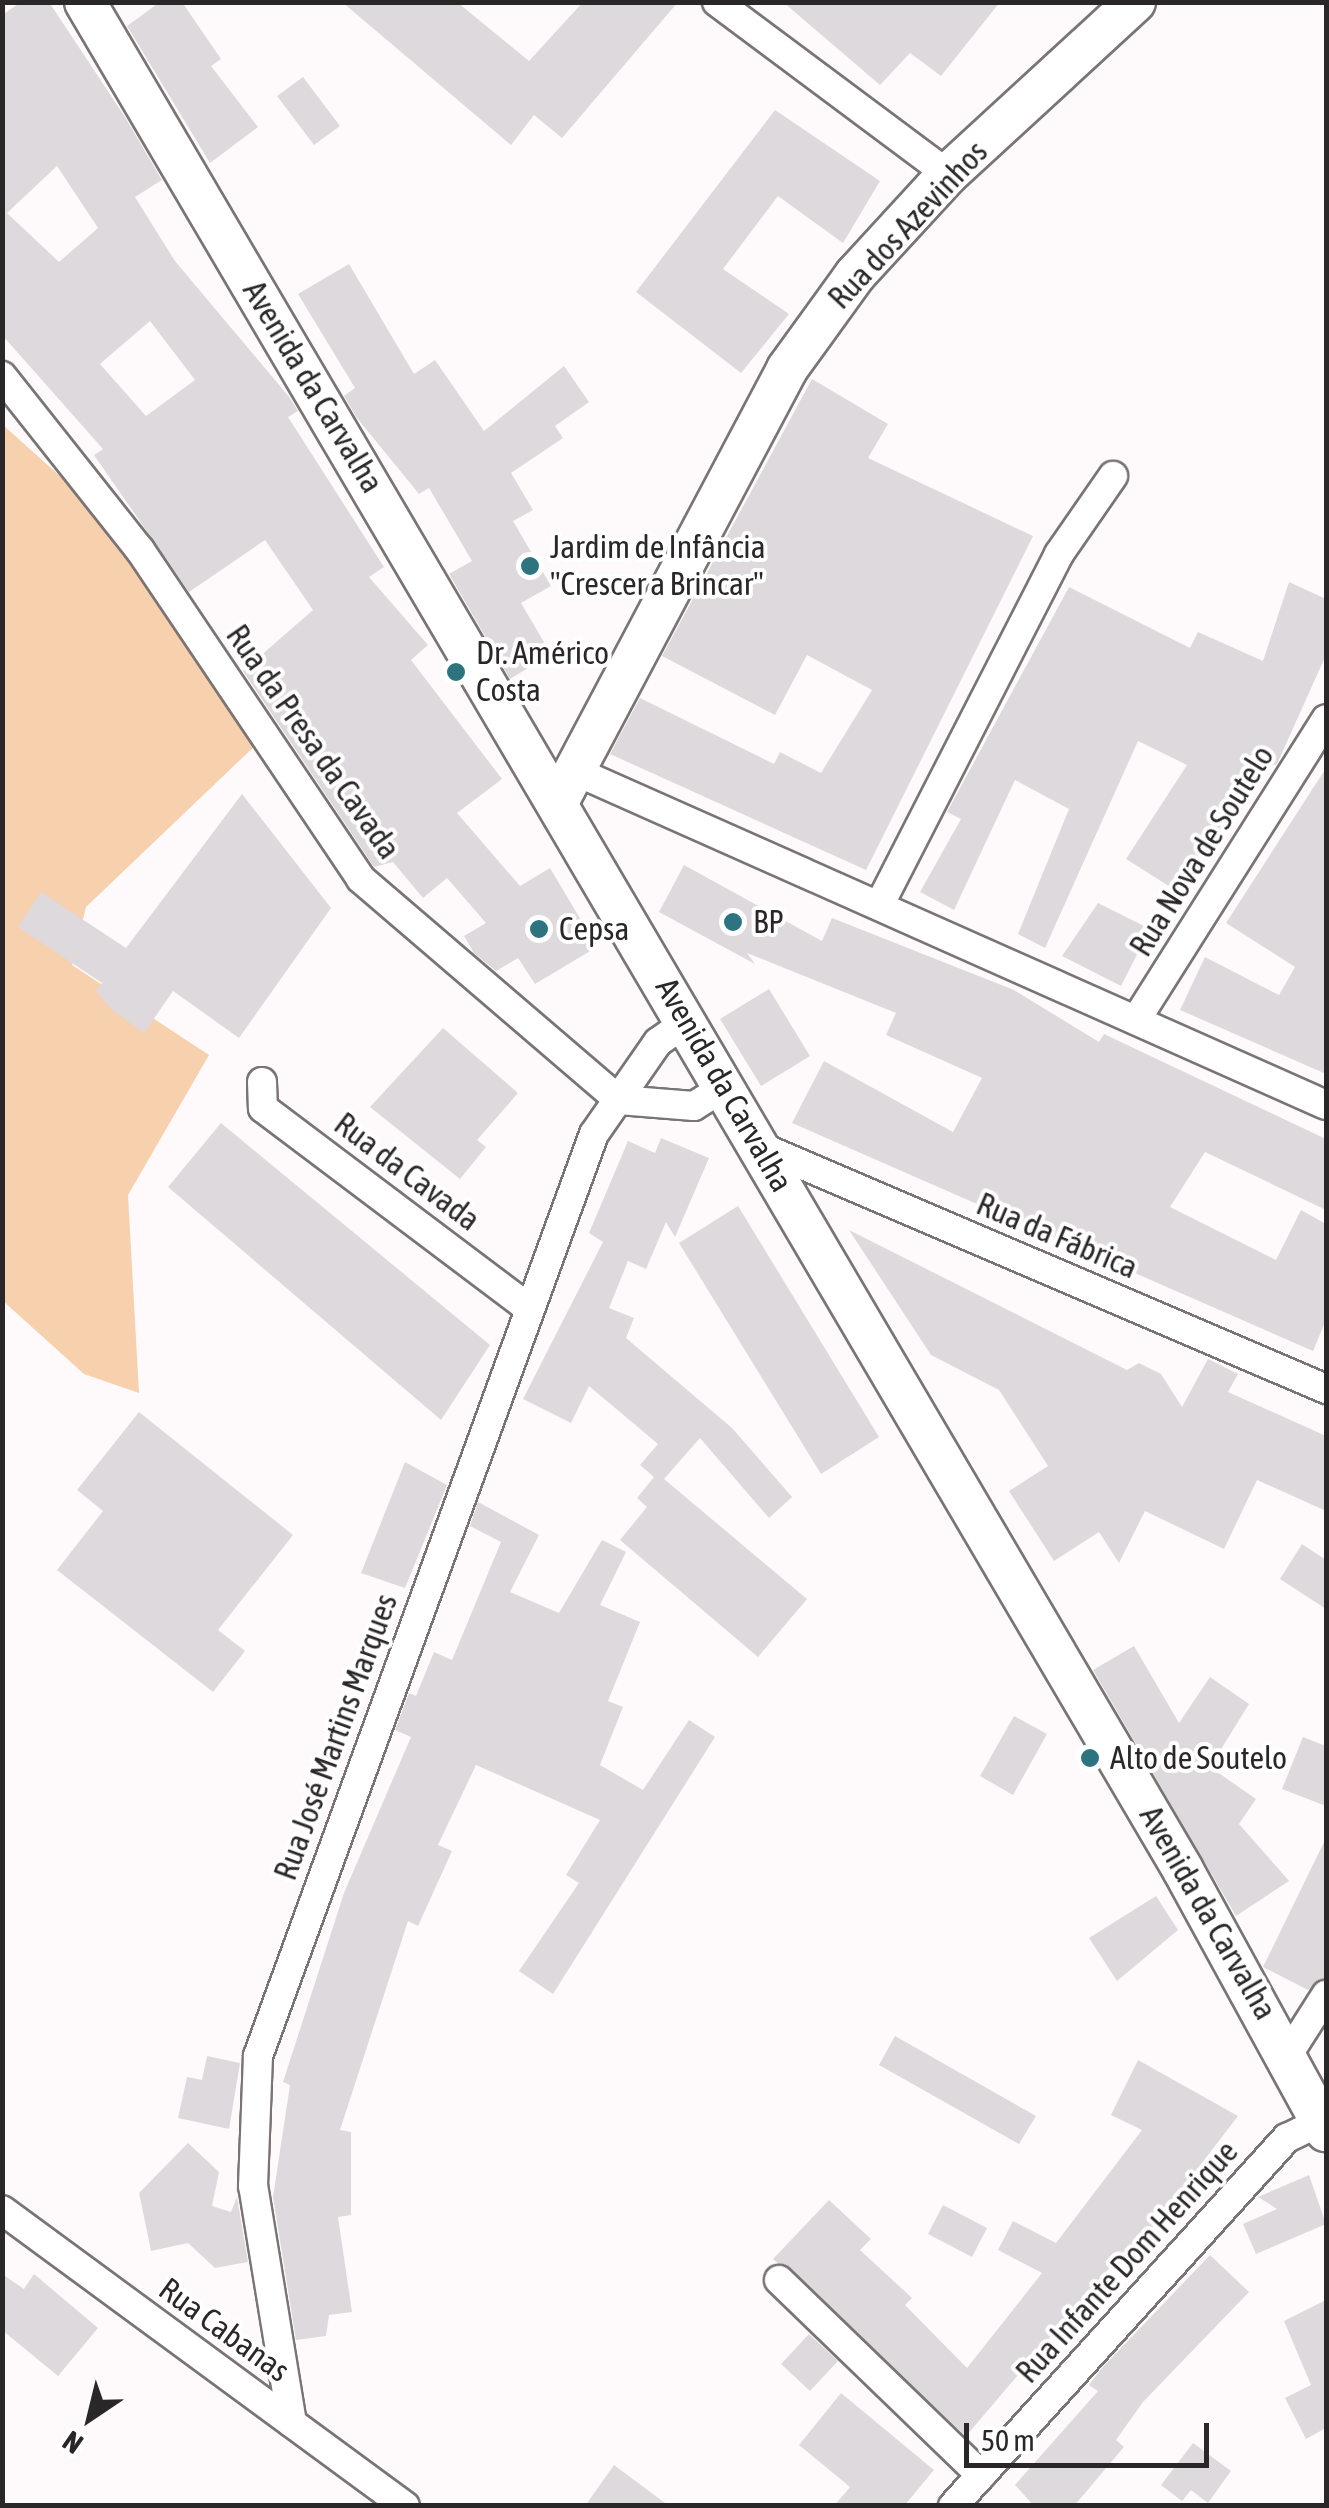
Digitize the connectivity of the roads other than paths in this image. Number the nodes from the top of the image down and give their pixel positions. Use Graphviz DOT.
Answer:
graph roads {
  1 [pos="85,2"];
  2 [pos="717,2"];
  3 [pos="1135,2"];
  4 [pos="948,174"];
  5 [pos="2,376"];
  6 [pos="1113,476"];
  7 [pos="1326,718"];
  8 [pos="567,787"];
  9 [pos="880,904"];
  10 [pos="1136,1020"];
  11 [pos="687,1022"];
  12 [pos="262,1082"];
  13 [pos="725,1087"];
  14 [pos="618,1100"];
  15 [pos="1326,1105"];
  16 [pos="761,1147"];
  17 [pos="528,1308"];
  18 [pos="1326,1389"];
  19 [pos="1326,1995"];
  20 [pos="1289,2053"];
  21 [pos="1324,2126"];
  22 [pos="2,2210"];
  23 [pos="779,2280"];
  24 [pos="292,2423"];
  25 [pos="981,2475"];
  26 [pos="405,2506"];
  27 [pos="953,2506"];
  1 -- 8 [label="street, Avenida da Carvalha"];
  2 -- 4 [label="street"];
  3 -- 4 [label="street, Rua dos Azevinhos"];
  4 -- 8 [label="street, Rua dos Azevinhos"];
  5 -- 14 [label="street, Rua da Presa da Cavada"];
  6 -- 9 [label="street"];
  7 -- 10 [label="street, Rua Nova de Soutelo"];
  8 -- 9 [label="street"];
  8 -- 11 [label="street, Avenida da Carvalha"];
  9 -- 10 [label="street"];
  10 -- 15 [label="street"];
  11 -- 13 [label="street, Avenida da Carvalha"];
  11 -- 14 [label="street"];
  12 -- 17 [label="street, Rua da Cavada"];
  13 -- 14 [label="street"];
  13 -- 16 [label="street, Avenida da Carvalha"];
  14 -- 17 [label="street, Rua José Martins Marques"];
  16 -- 18 [label="street, Rua da Fábrica"];
  16 -- 20 [label="street, Avenida da Carvalha"];
  17 -- 24 [label="street, Rua José Martins Marques"];
  19 -- 20 [label="street"];
  20 -- 21 [label="street, Avenida da Carvalha"];
  21 -- 25 [label="street, Rua Infante Dom Henrique"];
  22 -- 24 [label="street, Rua Cabanas"];
  23 -- 25 [label="street"];
  24 -- 26 [label="street, Rua Cabanas"];
  25 -- 27 [label="street, Rua Infante Dom Henrique"];
}
